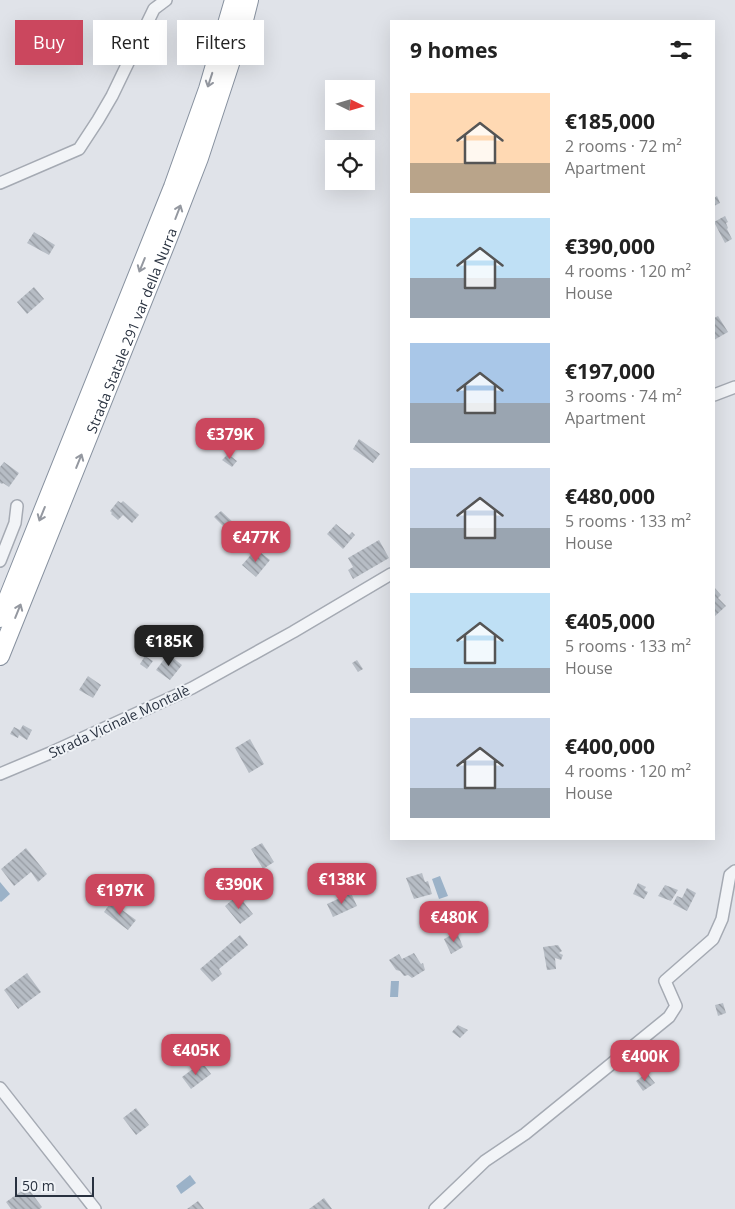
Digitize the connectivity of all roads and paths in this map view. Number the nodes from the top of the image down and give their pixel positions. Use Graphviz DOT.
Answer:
graph roads {
  1 [pos="166,0"];
  2 [pos="234,0"];
  3 [pos="249,0"];
  4 [pos="0,183"];
  5 [pos="733,390"];
  6 [pos="715,395"];
  7 [pos="17,506"];
  8 [pos="0,561"];
  9 [pos="390,575"];
  10 [pos="0,618"];
  11 [pos="0,656"];
  12 [pos="0,774"];
  13 [pos="735,871"];
  14 [pos="0,1088"];
  15 [pos="95,1209"];
  16 [pos="434,1209"];
  1 -- 4 [label="street"];
  2 -- 10 [label="highway, Strada Statale 291 var della Nurra, one-way"];
  11 -- 3 [label="highway, Strada Statale 291 var della Nurra, one-way"];
  5 -- 6 [label="street"];
  7 -- 8 [label="street"];
  9 -- 12 [label="street, Strada Vicinale Montalè"];
  13 -- 16 [label="street"];
  14 -- 15 [label="street"];
}
